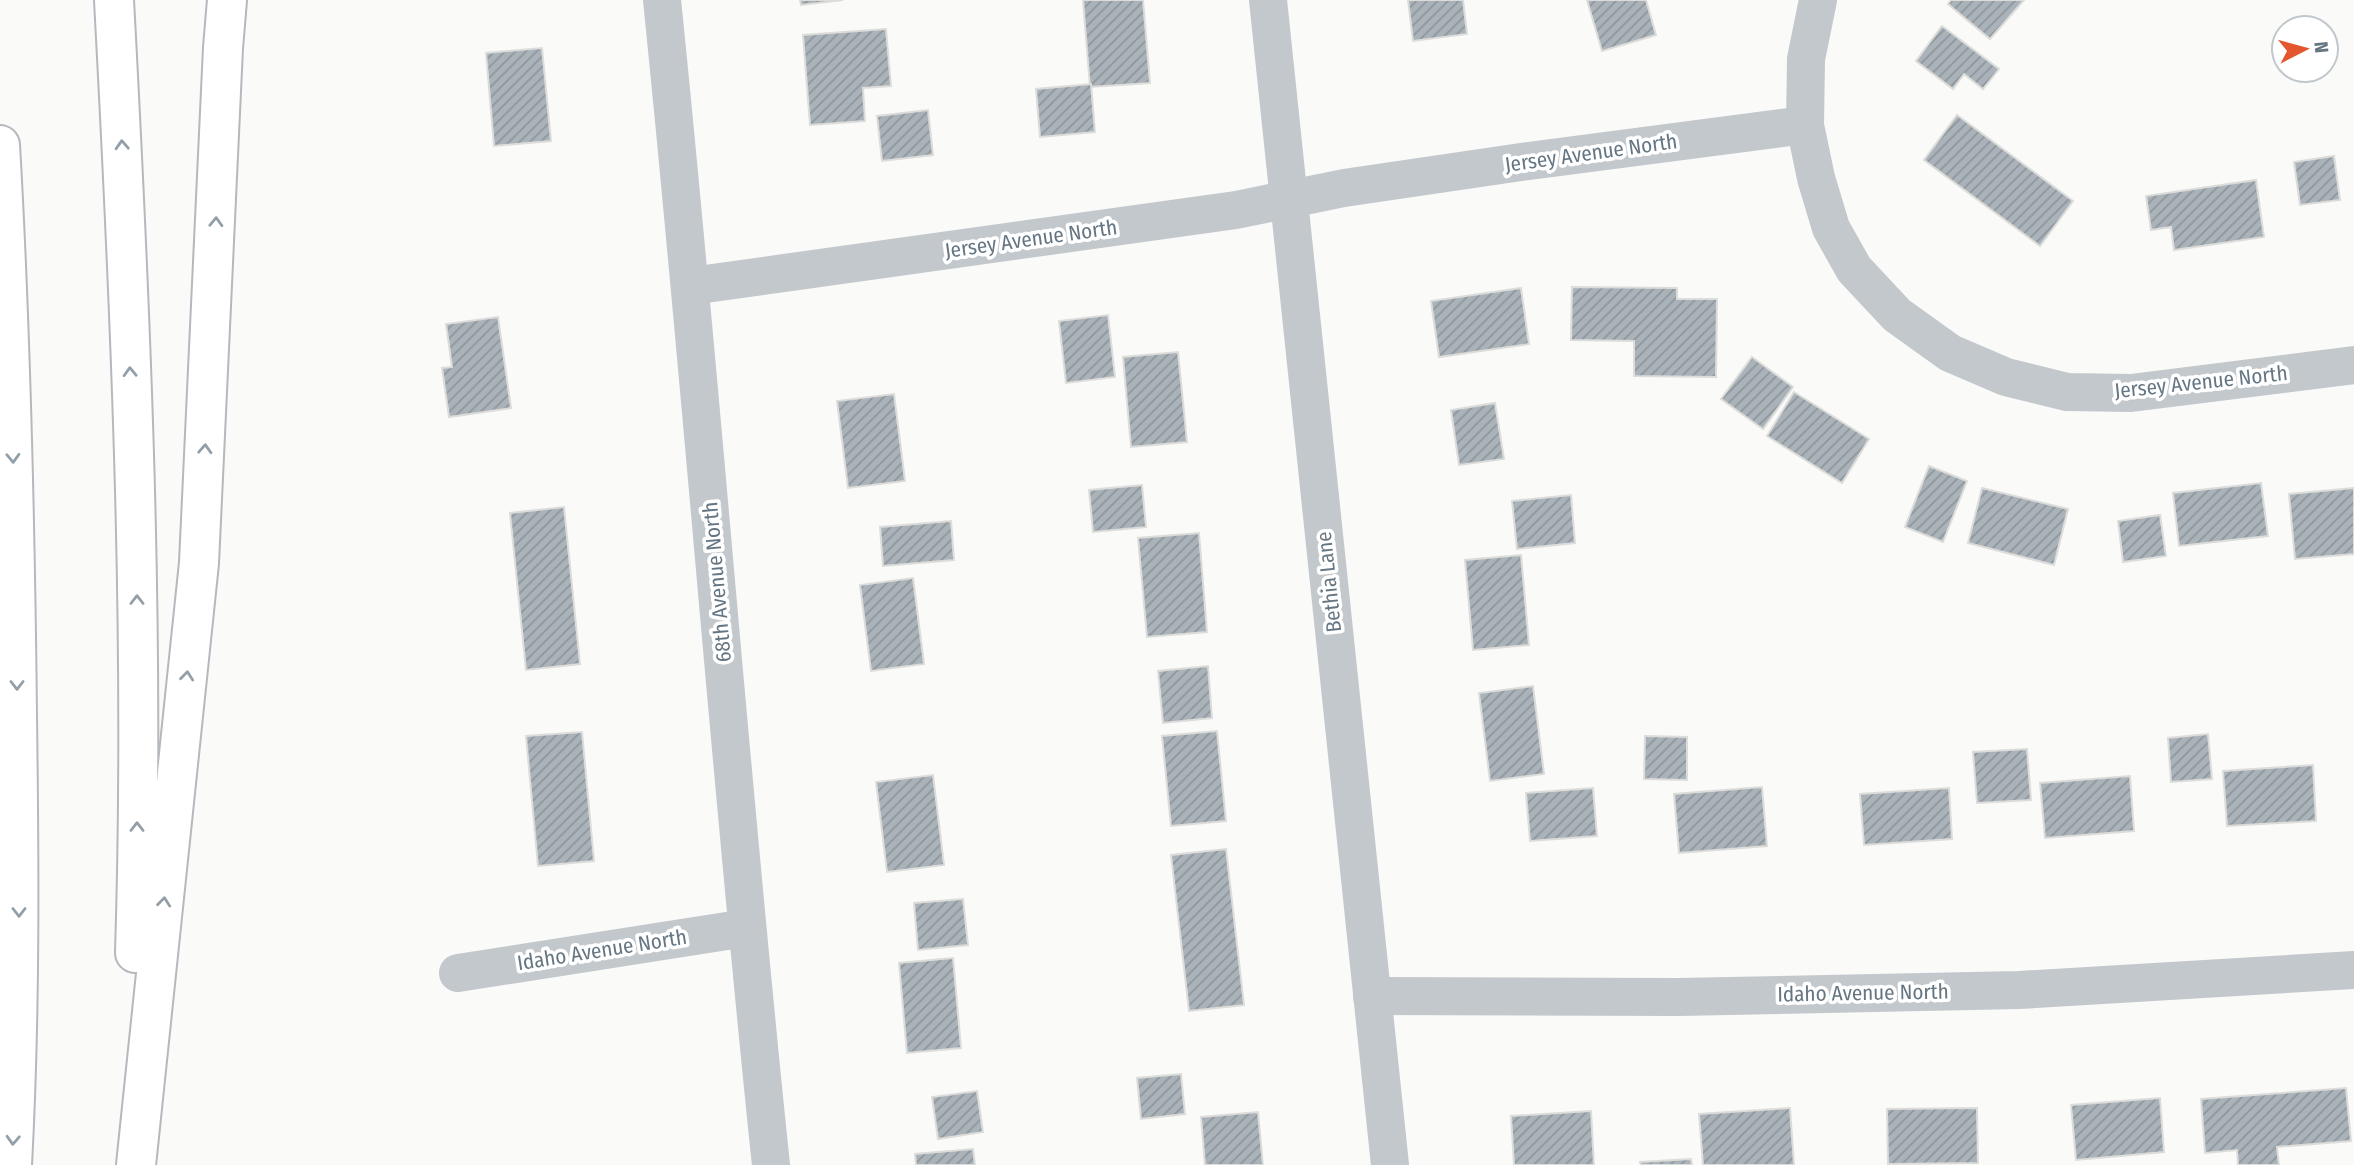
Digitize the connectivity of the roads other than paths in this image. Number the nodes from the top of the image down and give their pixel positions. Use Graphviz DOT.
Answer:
graph roads {
  1 [pos="114,0"];
  2 [pos="227,0"];
  3 [pos="662,0"];
  4 [pos="1268,0"];
  5 [pos="1818,0"];
  6 [pos="1805,125"];
  7 [pos="0,145"];
  8 [pos="1289,199"];
  9 [pos="691,286"];
  10 [pos="2354,365"];
  11 [pos="746,928"];
  12 [pos="2354,970"];
  13 [pos="458,973"];
  14 [pos="1372,996"];
  15 [pos="12,1165"];
  16 [pos="129,1165"];
  17 [pos="136,1165"];
  18 [pos="771,1165"];
  19 [pos="1390,1165"];
  16 -- 1 [label="highway, one-way"];
  17 -- 2 [label="highway, one-way"];
  3 -- 9 [label="street, 68th Avenue North"];
  4 -- 8 [label="street, Bethia Lane"];
  5 -- 6 [label="street"];
  6 -- 8 [label="street, Jersey Avenue North"];
  6 -- 10 [label="street, Jersey Avenue North"];
  7 -- 15 [label="highway, one-way"];
  8 -- 9 [label="street, Jersey Avenue North"];
  8 -- 14 [label="street, Bethia Lane"];
  9 -- 11 [label="street, 68th Avenue North"];
  11 -- 13 [label="street, Idaho Avenue North"];
  11 -- 18 [label="street, 68th Avenue North"];
  12 -- 14 [label="street, Idaho Avenue North"];
  14 -- 19 [label="street, Bethia Lane"];
}
